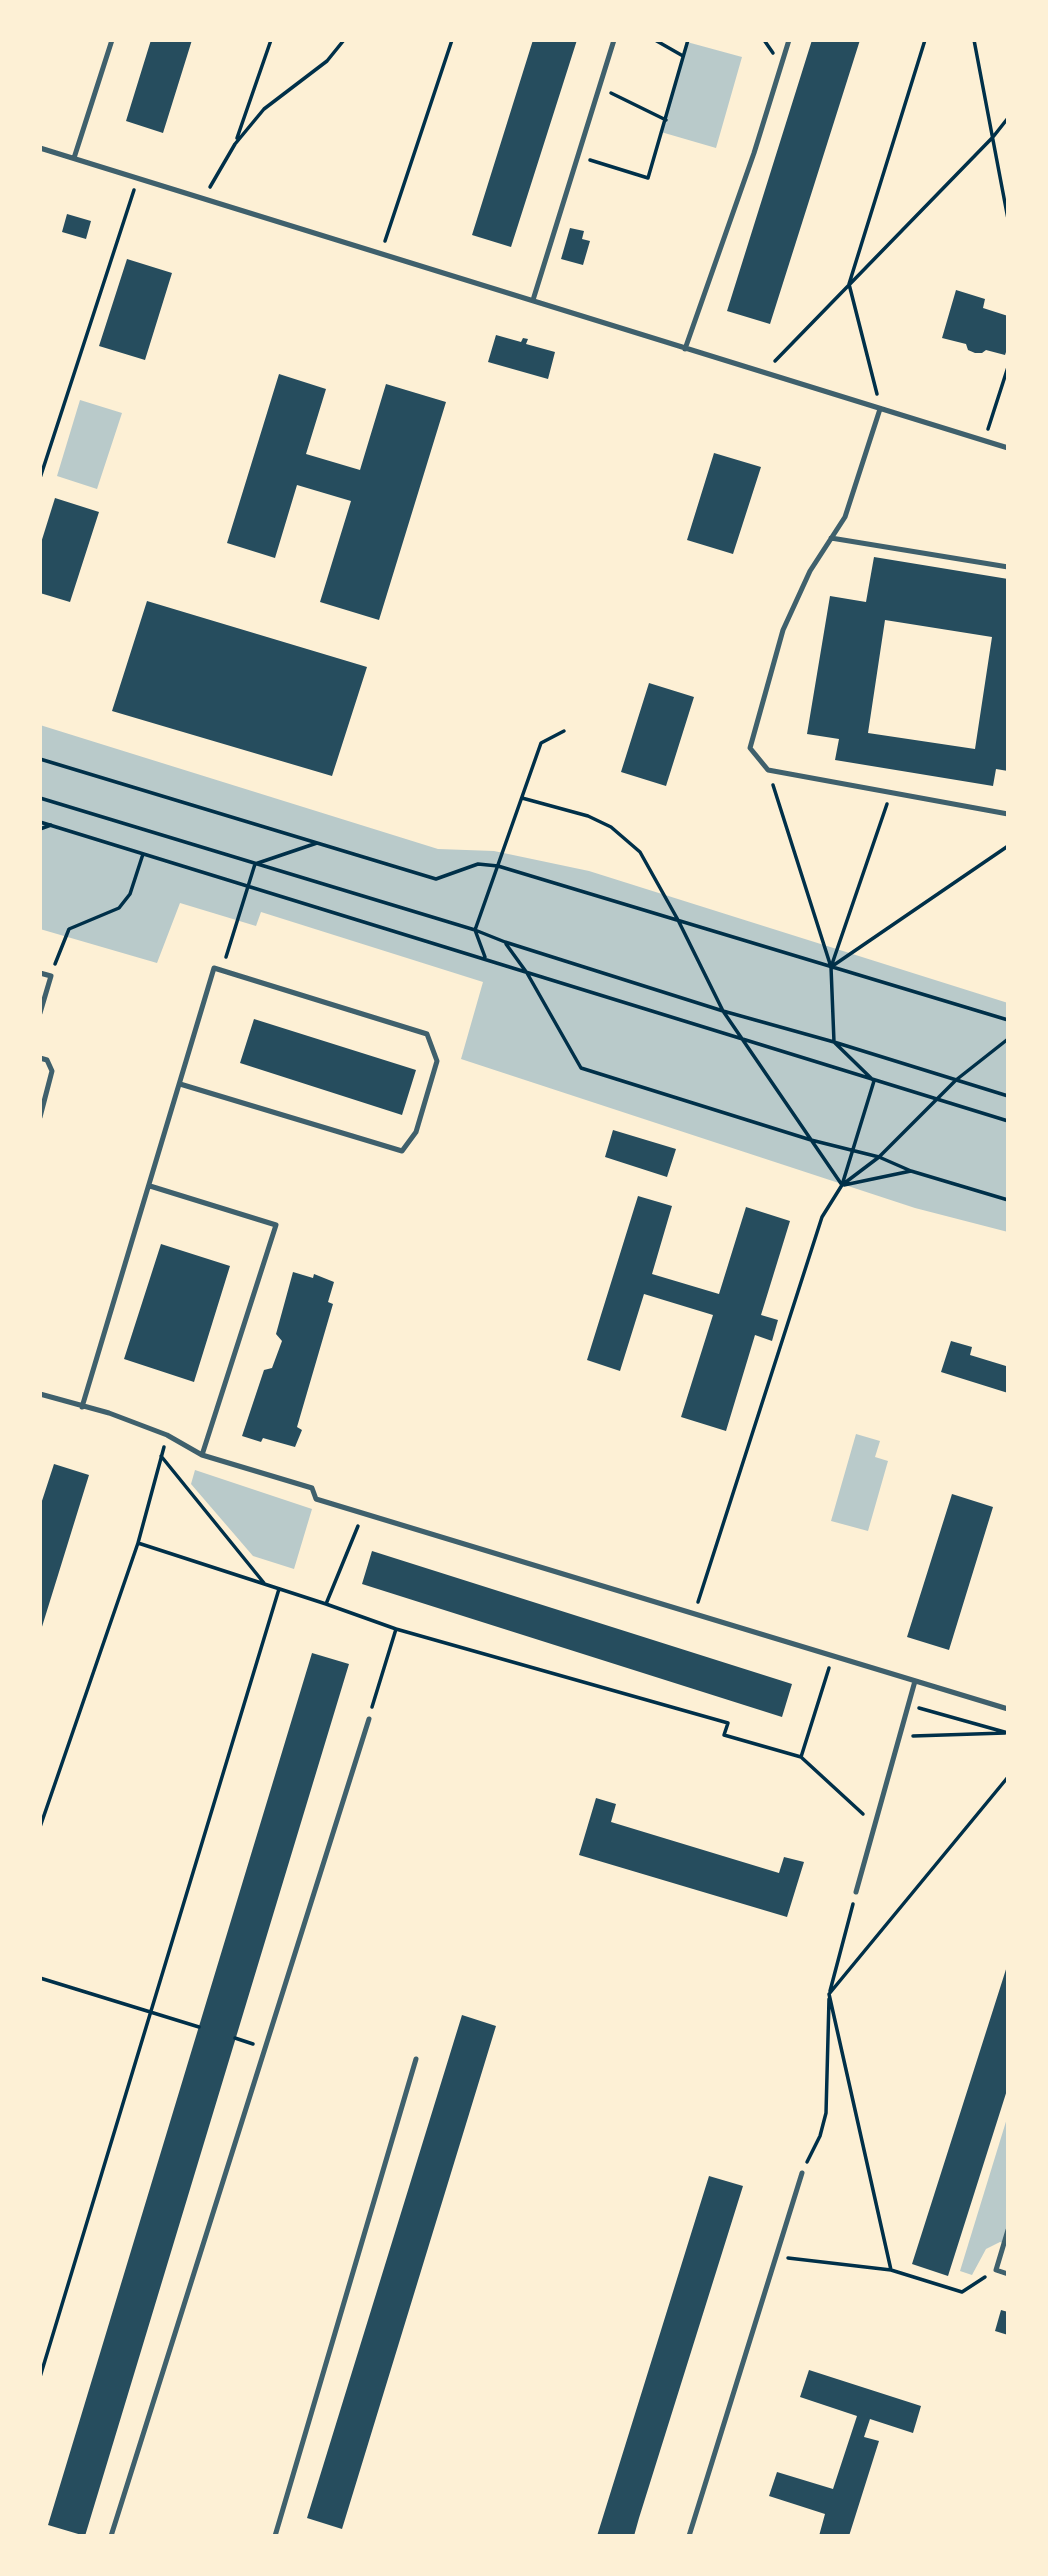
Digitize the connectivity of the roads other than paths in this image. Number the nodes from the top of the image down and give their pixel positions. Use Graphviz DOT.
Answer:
graph roads {
  1 [pos="112,40"];
  2 [pos="614,40"];
  3 [pos="789,40"];
  4 [pos="40,148"];
  5 [pos="74,158"];
  6 [pos="533,300"];
  7 [pos="685,348"];
  8 [pos="880,408"];
  9 [pos="1008,448"];
  10 [pos="831,538"];
  11 [pos="1008,567"];
  12 [pos="1008,814"];
  13 [pos="40,973"];
  14 [pos="40,1013"];
  15 [pos="40,1058"];
  16 [pos="180,1084"];
  17 [pos="40,1117"];
  18 [pos="150,1186"];
  19 [pos="40,1394"];
  20 [pos="82,1407"];
  21 [pos="202,1455"];
  22 [pos="915,1681"];
  23 [pos="1008,1709"];
  24 [pos="369,1719"];
  25 [pos="856,1892"];
  26 [pos="416,2059"];
  27 [pos="802,2173"];
  28 [pos="1008,2230"];
  29 [pos="1008,2274"];
  30 [pos="111,2536"];
  31 [pos="275,2536"];
  32 [pos="689,2536"];
  1 -- 5 [label="lane"];
  2 -- 6 [label="lane"];
  3 -- 7 [label="lane"];
  4 -- 5 [label="lane"];
  5 -- 6 [label="lane"];
  6 -- 7 [label="lane"];
  7 -- 8 [label="lane"];
  8 -- 9 [label="lane"];
  8 -- 10 [label="lane"];
  10 -- 11 [label="lane"];
  10 -- 12 [label="lane"];
  13 -- 14 [label="lane"];
  15 -- 17 [label="lane"];
  16 -- 16 [label="lane"];
  16 -- 18 [label="lane"];
  18 -- 20 [label="lane"];
  18 -- 21 [label="lane"];
  19 -- 20 [label="lane"];
  20 -- 21 [label="lane"];
  21 -- 22 [label="lane"];
  22 -- 23 [label="lane"];
  22 -- 25 [label="lane"];
  24 -- 30 [label="lane"];
  26 -- 31 [label="lane"];
  27 -- 32 [label="lane"];
  28 -- 29 [label="lane"];
}
